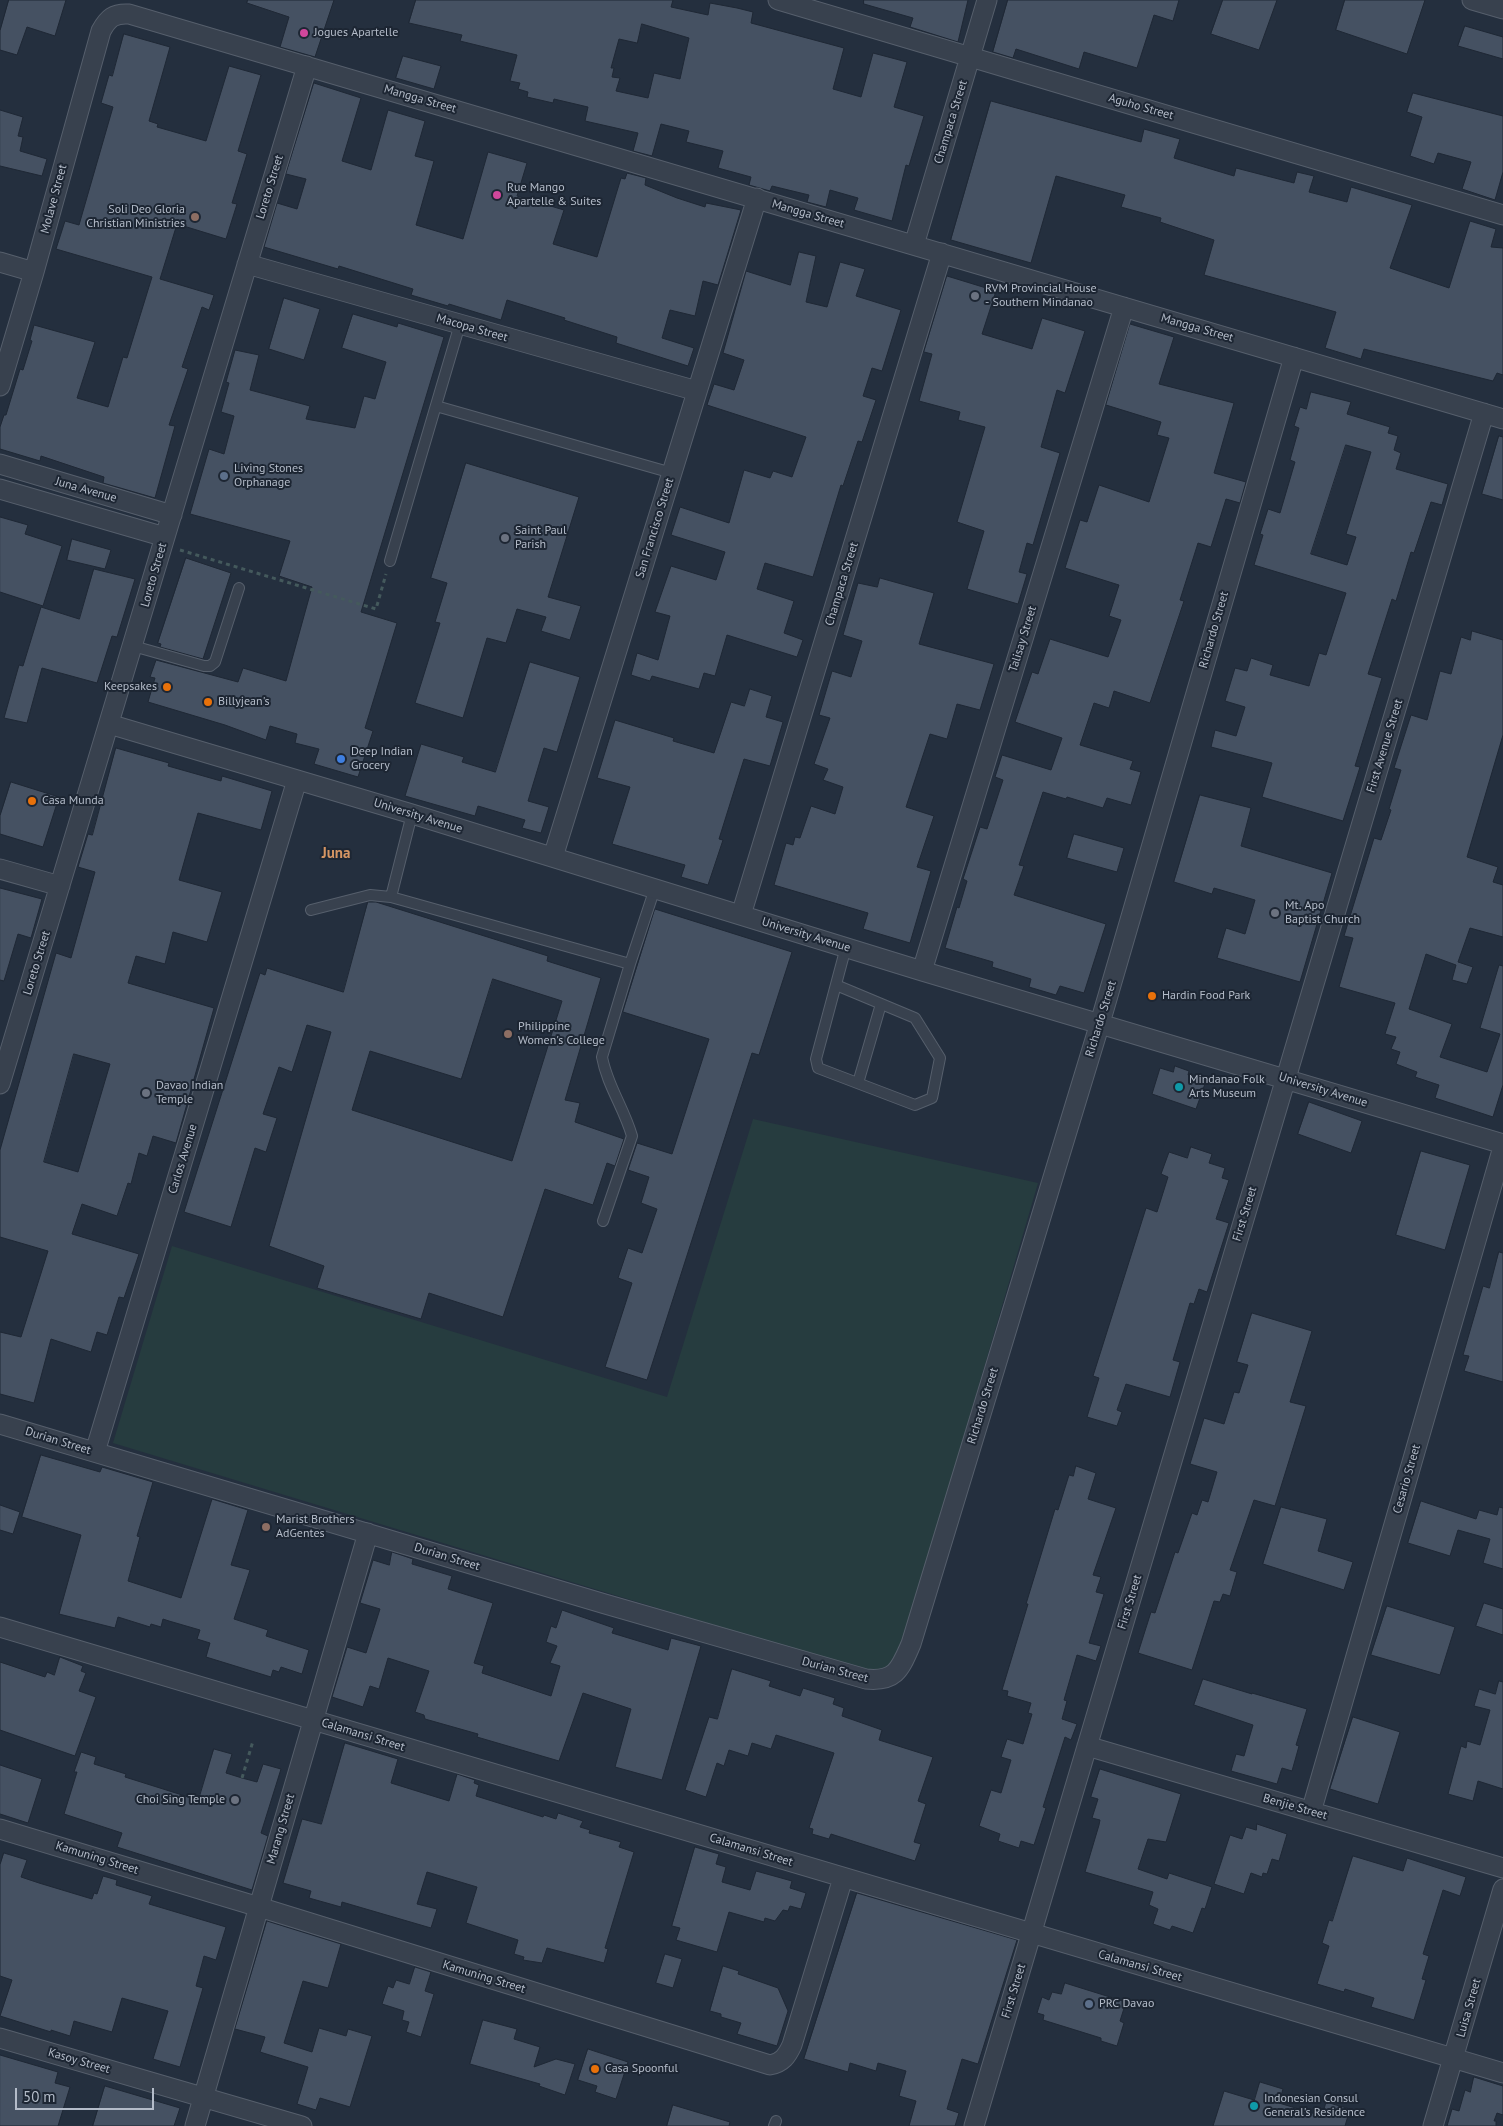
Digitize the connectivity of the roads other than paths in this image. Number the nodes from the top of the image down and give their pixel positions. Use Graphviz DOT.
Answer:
graph roads {
  1 [pos="778,0"];
  2 [pos="987,0"];
  3 [pos="1472,0"];
  4 [pos="1503,9"];
  5 [pos="112,16"];
  6 [pos="970,57"];
  7 [pos="307,66"];
  8 [pos="757,198"];
  9 [pos="1503,215"];
  10 [pos="914,245"];
  11 [pos="942,253"];
  12 [pos="0,262"];
  13 [pos="247,264"];
  14 [pos="34,272"];
  15 [pos="1124,307"];
  16 [pos="460,324"];
  17 [pos="1294,357"];
  18 [pos="0,386"];
  19 [pos="697,391"];
  20 [pos="436,406"];
  21 [pos="1484,413"];
  22 [pos="1503,419"];
  23 [pos="0,464"];
  24 [pos="672,472"];
  25 [pos="0,489"];
  26 [pos="172,515"];
  27 [pos="164,541"];
  28 [pos="390,561"];
  29 [pos="239,588"];
  30 [pos="133,646"];
  31 [pos="108,724"];
  32 [pos="297,780"];
  33 [pos="412,814"];
  34 [pos="553,857"];
  35 [pos="0,869"];
  36 [pos="60,886"];
  37 [pos="655,888"];
  38 [pos="391,897"];
  39 [pos="311,910"];
  40 [pos="741,915"];
  41 [pos="846,948"];
  42 [pos="630,964"];
  43 [pos="922,971"];
  44 [pos="836,985"];
  45 [pos="881,1004"];
  46 [pos="1100,1023"];
  47 [pos="1286,1079"];
  48 [pos="858,1083"];
  49 [pos="0,1084"];
  50 [pos="1503,1146"];
  51 [pos="603,1220"];
  52 [pos="0,1424"];
  53 [pos="95,1452"];
  54 [pos="368,1533"];
  55 [pos="0,1627"];
  56 [pos="894,1675"];
  57 [pos="313,1720"];
  58 [pos="1087,1746"];
  59 [pos="1311,1812"];
  60 [pos="0,1829"];
  61 [pos="1503,1868"];
  62 [pos="843,1878"];
  63 [pos="1503,1889"];
  64 [pos="259,1907"];
  65 [pos="1031,1934"];
  66 [pos="0,2038"];
  67 [pos="1454,2059"];
  68 [pos="1503,2073"];
  69 [pos="203,2097"];
  70 [pos="195,2126"];
  71 [pos="302,2126"];
  72 [pos="974,2126"];
  73 [pos="1433,2126"];
  1 -- 6 [label="street, Aguho Street"];
  2 -- 6 [label="street, Champaca Street"];
  3 -- 4 [label="street"];
  5 -- 7 [label="street, Mangga Street"];
  5 -- 14 [label="street, Molave Street"];
  6 -- 9 [label="street, Aguho Street"];
  6 -- 10 [label="street, Champaca Street"];
  7 -- 8 [label="street, Mangga Street"];
  7 -- 13 [label="street, Loreto Street"];
  8 -- 10 [label="street, Mangga Street"];
  8 -- 19 [label="street, San Francisco Street"];
  10 -- 11 [label="street, Mangga Street"];
  11 -- 15 [label="street, Mangga Street"];
  11 -- 40 [label="street, Champaca Street"];
  12 -- 14 [label="street"];
  13 -- 16 [label="street, Macopa Street"];
  13 -- 26 [label="street, Loreto Street"];
  14 -- 18 [label="street, Molave Street"];
  15 -- 17 [label="street, Mangga Street"];
  15 -- 43 [label="street, Talisay Street"];
  16 -- 19 [label="street, Macopa Street"];
  16 -- 20 [label="lane"];
  17 -- 21 [label="street, Mangga Street"];
  17 -- 46 [label="street, Richardo Street"];
  19 -- 24 [label="street, San Francisco Street"];
  20 -- 24 [label="lane"];
  20 -- 28 [label="lane"];
  21 -- 22 [label="street, Mangga Street"];
  21 -- 47 [label="street, First Avenue Street"];
  23 -- 26 [label="street, Juna Avenue"];
  24 -- 34 [label="street, San Francisco Street"];
  25 -- 27 [label="street, Juna Avenue"];
  26 -- 27 [label="street, Loreto Street"];
  27 -- 30 [label="street, Loreto Street"];
  29 -- 30 [label="lane"];
  30 -- 31 [label="street, Loreto Street"];
  31 -- 32 [label="street, University Avenue"];
  31 -- 36 [label="street, Loreto Street"];
  32 -- 33 [label="street, University Avenue"];
  32 -- 53 [label="street, Carlos Avenue"];
  33 -- 34 [label="street, University Avenue"];
  33 -- 38 [label="lane"];
  34 -- 37 [label="street, University Avenue"];
  35 -- 36 [label="street"];
  36 -- 49 [label="street, Loreto Street"];
  37 -- 40 [label="street, University Avenue"];
  37 -- 42 [label="lane"];
  38 -- 39 [label="lane"];
  38 -- 42 [label="lane"];
  40 -- 41 [label="street, University Avenue"];
  41 -- 43 [label="street, University Avenue"];
  41 -- 44 [label="lane"];
  42 -- 51 [label="lane"];
  43 -- 46 [label="street, University Avenue"];
  44 -- 45 [label="lane"];
  44 -- 48 [label="lane"];
  45 -- 48 [label="lane"];
  45 -- 48 [label="lane"];
  46 -- 47 [label="street, University Avenue"];
  46 -- 56 [label="street, Richardo Street"];
  47 -- 50 [label="street, University Avenue"];
  47 -- 58 [label="street, First Street"];
  50 -- 59 [label="street, Cesario Street"];
  52 -- 53 [label="street, Durian Street"];
  53 -- 54 [label="street, Durian Street"];
  54 -- 56 [label="street, Durian Street"];
  54 -- 57 [label="street, Marang Street"];
  55 -- 57 [label="street, Calamansi Street"];
  57 -- 62 [label="street, Calamansi Street"];
  57 -- 64 [label="street, Marang Street"];
  58 -- 59 [label="street, Benjie Street"];
  58 -- 65 [label="street, First Street"];
  59 -- 61 [label="street, Benjie Street"];
  60 -- 64 [label="street, Kamuning Street"];
  62 -- 64 [label="street, Kamuning Street"];
  62 -- 65 [label="street, Calamansi Street"];
  63 -- 67 [label="street, Luisa Street"];
  64 -- 69 [label="street, Marang Street"];
  65 -- 67 [label="street, Calamansi Street"];
  65 -- 72 [label="street, First Street"];
  66 -- 69 [label="street, Kasoy Street"];
  67 -- 68 [label="street, Calamansi Street"];
  67 -- 73 [label="street, Luisa Street"];
  69 -- 70 [label="street, Marang Street"];
  69 -- 71 [label="street, Kasoy Street"];
}
